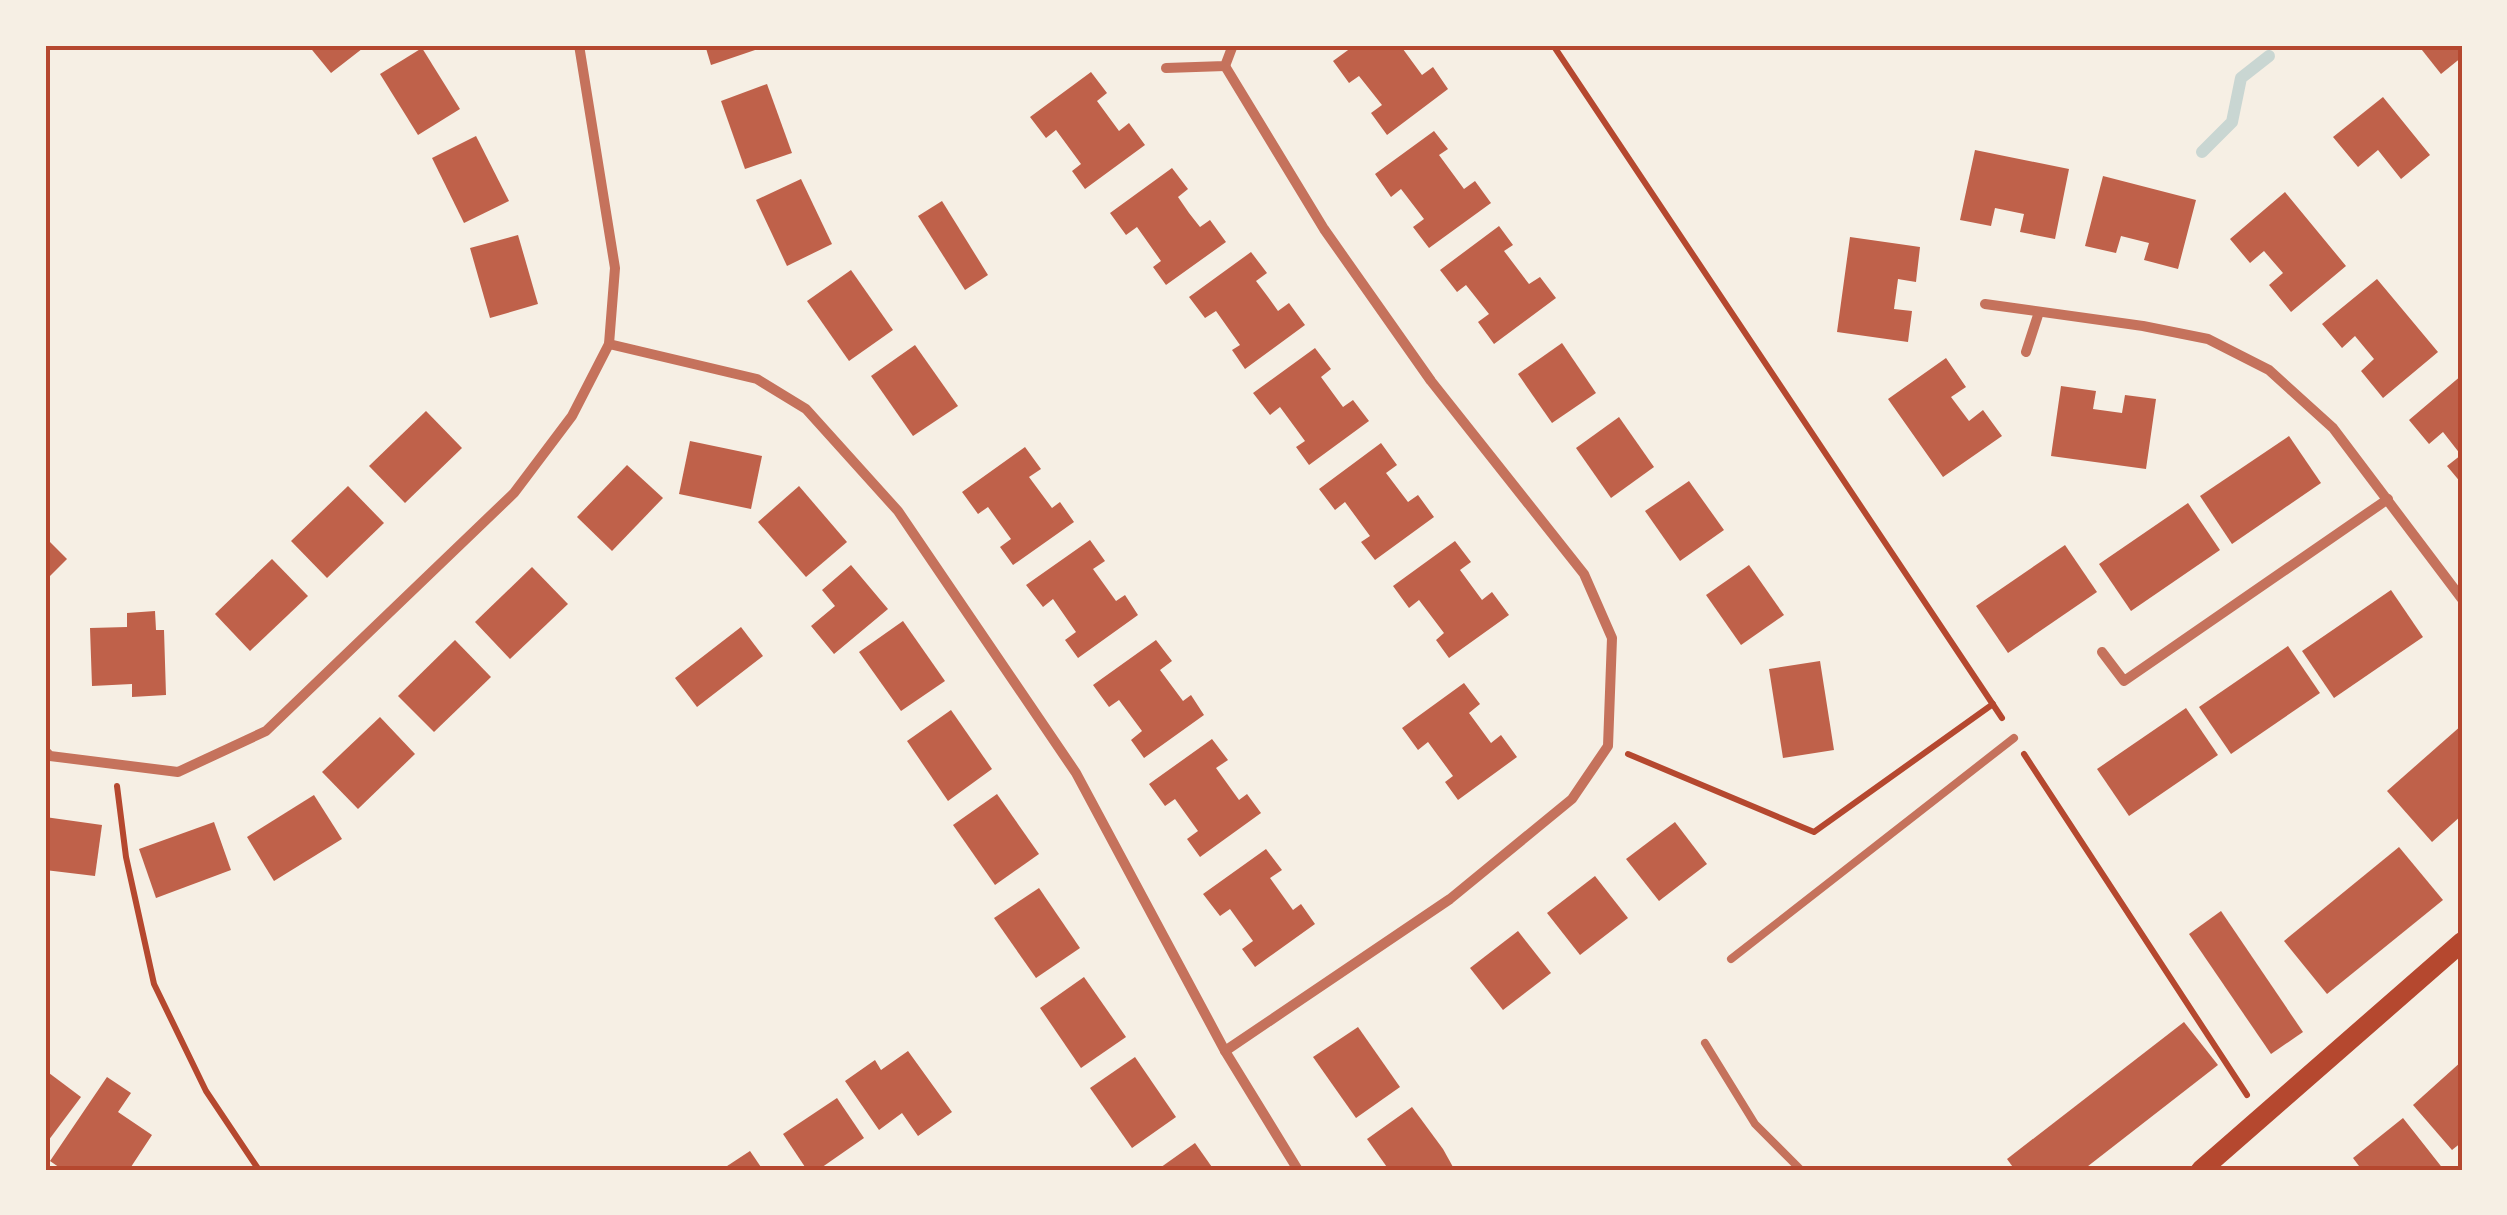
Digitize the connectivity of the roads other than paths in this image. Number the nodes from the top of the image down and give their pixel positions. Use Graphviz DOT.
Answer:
graph roads {
  1 [pos="579,45"];
  2 [pos="1233,45"];
  3 [pos="1225,66"];
  4 [pos="1166,68"];
  5 [pos="1986,304"];
  6 [pos="2039,312"];
  7 [pos="608,344"];
  8 [pos="2026,352"];
  9 [pos="2388,498"];
  10 [pos="2462,599"];
  11 [pos="2102,652"];
  12 [pos="2014,738"];
  13 [pos="45,752"];
  14 [pos="2462,942"];
  15 [pos="1731,959"];
  16 [pos="1705,1043"];
  17 [pos="1225,1051"];
  18 [pos="1298,1170"];
  19 [pos="1801,1170"];
  20 [pos="2201,1170"];
  1 -- 7 [label="street"];
  2 -- 3 [label="street"];
  3 -- 4 [label="street"];
  3 -- 17 [label="street"];
  5 -- 6 [label="street"];
  6 -- 8 [label="street"];
  6 -- 9 [label="street"];
  7 -- 13 [label="street"];
  7 -- 17 [label="street"];
  9 -- 10 [label="street"];
  9 -- 11 [label="street"];
  12 -- 15 [label="lane"];
  14 -- 20 [label="main road"];
  16 -- 19 [label="lane"];
  17 -- 18 [label="street"];
}
